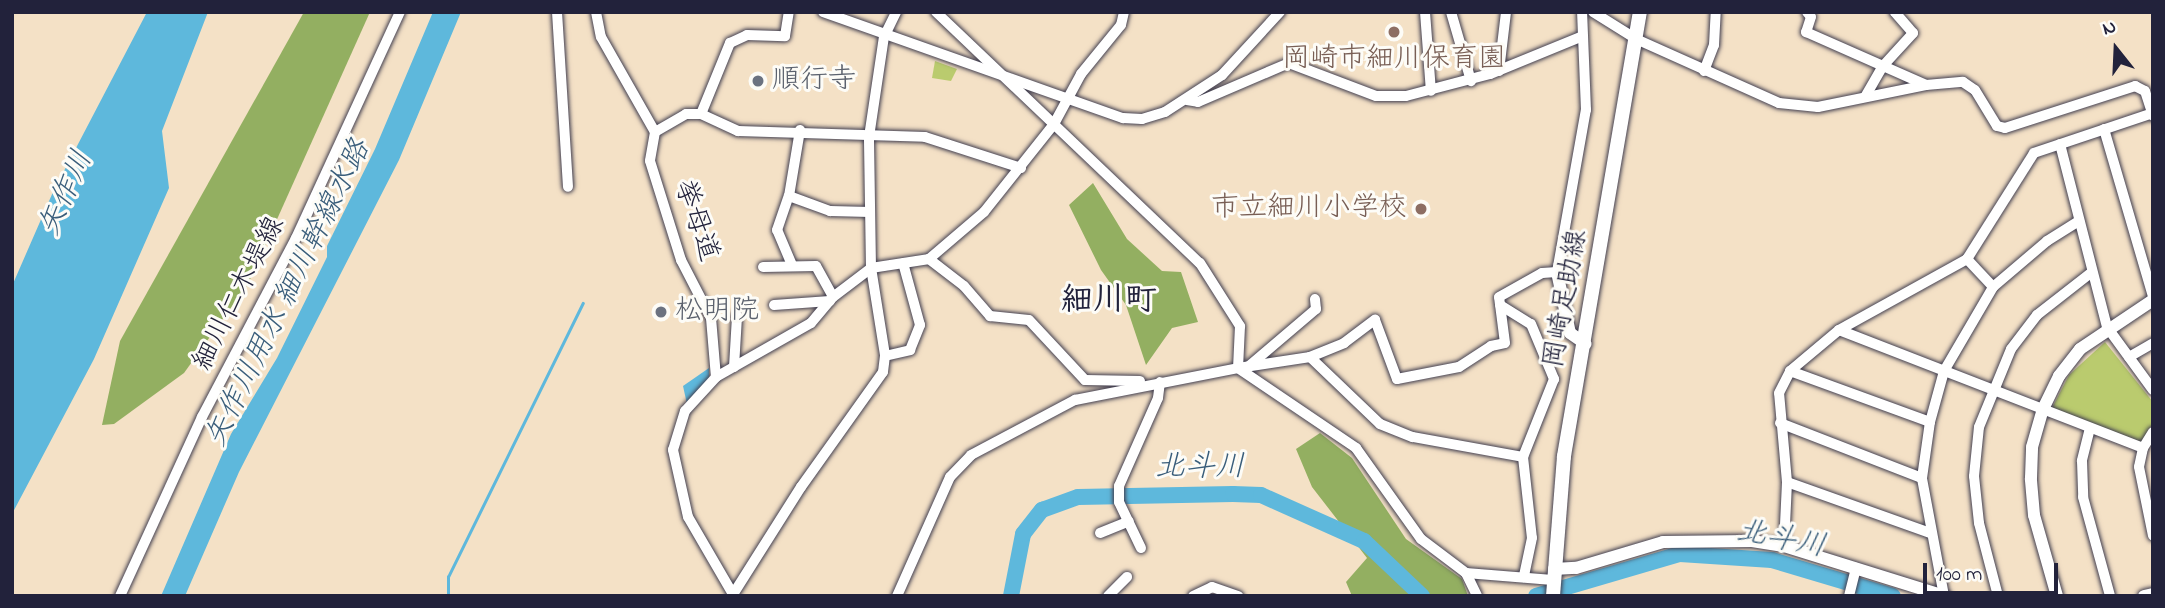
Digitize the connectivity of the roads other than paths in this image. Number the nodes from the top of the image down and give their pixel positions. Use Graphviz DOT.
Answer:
graph roads {
  1 [pos="400,12"];
  2 [pos="557,12"];
  3 [pos="596,12"];
  4 [pos="789,12"];
  5 [pos="823,12"];
  6 [pos="896,12"];
  7 [pos="936,12"];
  8 [pos="1124,12"];
  9 [pos="1280,12"];
  10 [pos="1425,12"];
  11 [pos="1451,12"];
  12 [pos="1506,12"];
  13 [pos="1582,12"];
  14 [pos="1593,12"];
  15 [pos="1640,12"];
  16 [pos="1716,12"];
  17 [pos="1807,12"];
  18 [pos="1895,12"];
  19 [pos="1583,36"];
  20 [pos="884,37"];
  21 [pos="1636,39"];
  22 [pos="1882,67"];
  23 [pos="1499,71"];
  24 [pos="1704,71"];
  25 [pos="1001,76"];
  26 [pos="1471,81"];
  27 [pos="1926,85"];
  28 [pos="1431,91"];
  29 [pos="1866,97"];
  30 [pos="1067,99"];
  31 [pos="1186,100"];
  32 [pos="701,114"];
  33 [pos="2152,114"];
  34 [pos="1054,124"];
  35 [pos="2104,129"];
  36 [pos="800,130"];
  37 [pos="654,132"];
  38 [pos="869,137"];
  39 [pos="2060,144"];
  40 [pos="1021,168"];
  41 [pos="568,187"];
  42 [pos="789,196"];
  43 [pos="870,212"];
  44 [pos="2079,221"];
  45 [pos="929,259"];
  46 [pos="1968,259"];
  47 [pos="904,263"];
  48 [pos="792,265"];
  49 [pos="763,267"];
  50 [pos="871,268"];
  51 [pos="1557,272"];
  52 [pos="2092,272"];
  53 [pos="1993,287"];
  54 [pos="2153,298"];
  55 [pos="831,299"];
  56 [pos="1315,299"];
  57 [pos="775,305"];
  58 [pos="1500,305"];
  59 [pos="737,316"];
  60 [pos="2107,327"];
  61 [pos="1839,330"];
  62 [pos="2153,343"];
  63 [pos="1586,344"];
  64 [pos="885,356"];
  65 [pos="1310,357"];
  66 [pos="2129,357"];
  67 [pos="734,367"];
  68 [pos="1243,367"];
  69 [pos="1790,371"];
  70 [pos="1944,371"];
  71 [pos="716,377"];
  72 [pos="1160,382"];
  73 [pos="1991,389"];
  74 [pos="2153,390"];
  75 [pos="2043,410"];
  76 [pos="1930,422"];
  77 [pos="1780,423"];
  78 [pos="2090,428"];
  79 [pos="2153,432"];
  80 [pos="2143,448"];
  81 [pos="1523,457"];
  82 [pos="1922,478"];
  83 [pos="1787,482"];
  84 [pos="1129,520"];
  85 [pos="1100,533"];
  86 [pos="1930,533"];
  87 [pos="2153,536"];
  88 [pos="1784,546"];
  89 [pos="1141,548"];
  90 [pos="1855,570"];
  91 [pos="1466,573"];
  92 [pos="1128,577"];
  93 [pos="1524,577"];
  94 [pos="1554,585"];
  95 [pos="1850,594"];
  96 [pos="2153,594"];
  97 [pos="733,595"];
  98 [pos="120,596"];
  99 [pos="897,596"];
  100 [pos="1108,596"];
  101 [pos="1193,596"];
  102 [pos="1238,596"];
  103 [pos="1477,596"];
  104 [pos="1945,596"];
  105 [pos="1998,596"];
  106 [pos="2057,596"];
  107 [pos="2110,596"];
  108 [pos="2144,596"];
  1 -- 98 [label="street, 細川仁木堤線"];
  2 -- 41 [label="street"];
  3 -- 37 [label="street"];
  4 -- 32 [label="street"];
  5 -- 20 [label="street"];
  6 -- 20 [label="street"];
  7 -- 25 [label="street"];
  8 -- 30 [label="street"];
  9 -- 31 [label="street"];
  10 -- 28 [label="street"];
  11 -- 26 [label="street"];
  12 -- 23 [label="street"];
  13 -- 19 [label="street"];
  14 -- 21 [label="street"];
  15 -- 21 [label="main road, 岡崎足助線"];
  16 -- 24 [label="street"];
  17 -- 22 [label="street"];
  18 -- 22 [label="street"];
  19 -- 23 [label="street"];
  19 -- 51 [label="street"];
  20 -- 25 [label="street"];
  20 -- 38 [label="street"];
  21 -- 24 [label="street"];
  21 -- 63 [label="main road, 岡崎足助線"];
  22 -- 27 [label="street"];
  22 -- 29 [label="street"];
  23 -- 26 [label="street"];
  24 -- 29 [label="street"];
  25 -- 30 [label="street"];
  25 -- 34 [label="street"];
  26 -- 28 [label="street"];
  27 -- 29 [label="street"];
  27 -- 33 [label="street"];
  28 -- 31 [label="street"];
  30 -- 31 [label="street"];
  30 -- 34 [label="street"];
  32 -- 36 [label="street"];
  32 -- 37 [label="street"];
  33 -- 35 [label="street"];
  34 -- 40 [label="street"];
  34 -- 68 [label="street"];
  35 -- 39 [label="street"];
  35 -- 54 [label="street"];
  36 -- 38 [label="street"];
  36 -- 42 [label="street"];
  37 -- 71 [label="street, 挙母道"];
  38 -- 40 [label="street"];
  38 -- 43 [label="street"];
  39 -- 44 [label="street"];
  39 -- 46 [label="street"];
  40 -- 45 [label="street"];
  42 -- 43 [label="street"];
  42 -- 48 [label="street"];
  43 -- 50 [label="street"];
  44 -- 52 [label="street"];
  44 -- 53 [label="street"];
  45 -- 47 [label="street"];
  45 -- 72 [label="street"];
  46 -- 53 [label="street"];
  46 -- 61 [label="street"];
  47 -- 50 [label="street"];
  47 -- 64 [label="street"];
  48 -- 49 [label="street"];
  48 -- 55 [label="street"];
  50 -- 55 [label="street"];
  50 -- 64 [label="street"];
  51 -- 58 [label="street"];
  51 -- 63 [label="street"];
  52 -- 60 [label="street"];
  52 -- 73 [label="street"];
  53 -- 70 [label="street"];
  54 -- 60 [label="street"];
  55 -- 57 [label="street"];
  55 -- 67 [label="street"];
  56 -- 68 [label="street"];
  58 -- 65 [label="street"];
  58 -- 81 [label="street"];
  59 -- 67 [label="street"];
  60 -- 66 [label="street"];
  60 -- 75 [label="street"];
  61 -- 69 [label="street"];
  61 -- 70 [label="street"];
  62 -- 66 [label="street"];
  63 -- 94 [label="main road, 岡崎足助線"];
  64 -- 97 [label="street"];
  65 -- 68 [label="street"];
  65 -- 81 [label="street"];
  66 -- 74 [label="street"];
  67 -- 71 [label="street"];
  68 -- 72 [label="street"];
  68 -- 91 [label="street"];
  69 -- 76 [label="street"];
  69 -- 77 [label="street"];
  70 -- 73 [label="street"];
  70 -- 76 [label="street"];
  71 -- 97 [label="street"];
  72 -- 84 [label="street"];
  72 -- 99 [label="street"];
  73 -- 75 [label="street"];
  73 -- 105 [label="street"];
  75 -- 78 [label="street"];
  75 -- 106 [label="street"];
  76 -- 82 [label="street"];
  77 -- 82 [label="street"];
  77 -- 83 [label="street"];
  78 -- 80 [label="street"];
  78 -- 107 [label="street"];
  79 -- 80 [label="street"];
  80 -- 87 [label="street"];
  81 -- 93 [label="street"];
  82 -- 86 [label="street"];
  83 -- 86 [label="street"];
  83 -- 88 [label="street"];
  84 -- 85 [label="street"];
  84 -- 89 [label="street"];
  86 -- 104 [label="street"];
  88 -- 90 [label="street"];
  88 -- 94 [label="street"];
  90 -- 95 [label="street"];
  90 -- 104 [label="street"];
  91 -- 93 [label="street"];
  91 -- 103 [label="street"];
  92 -- 100 [label="street"];
  93 -- 94 [label="street"];
  96 -- 108 [label="street"];
  101 -- 102 [label="street"];
}
